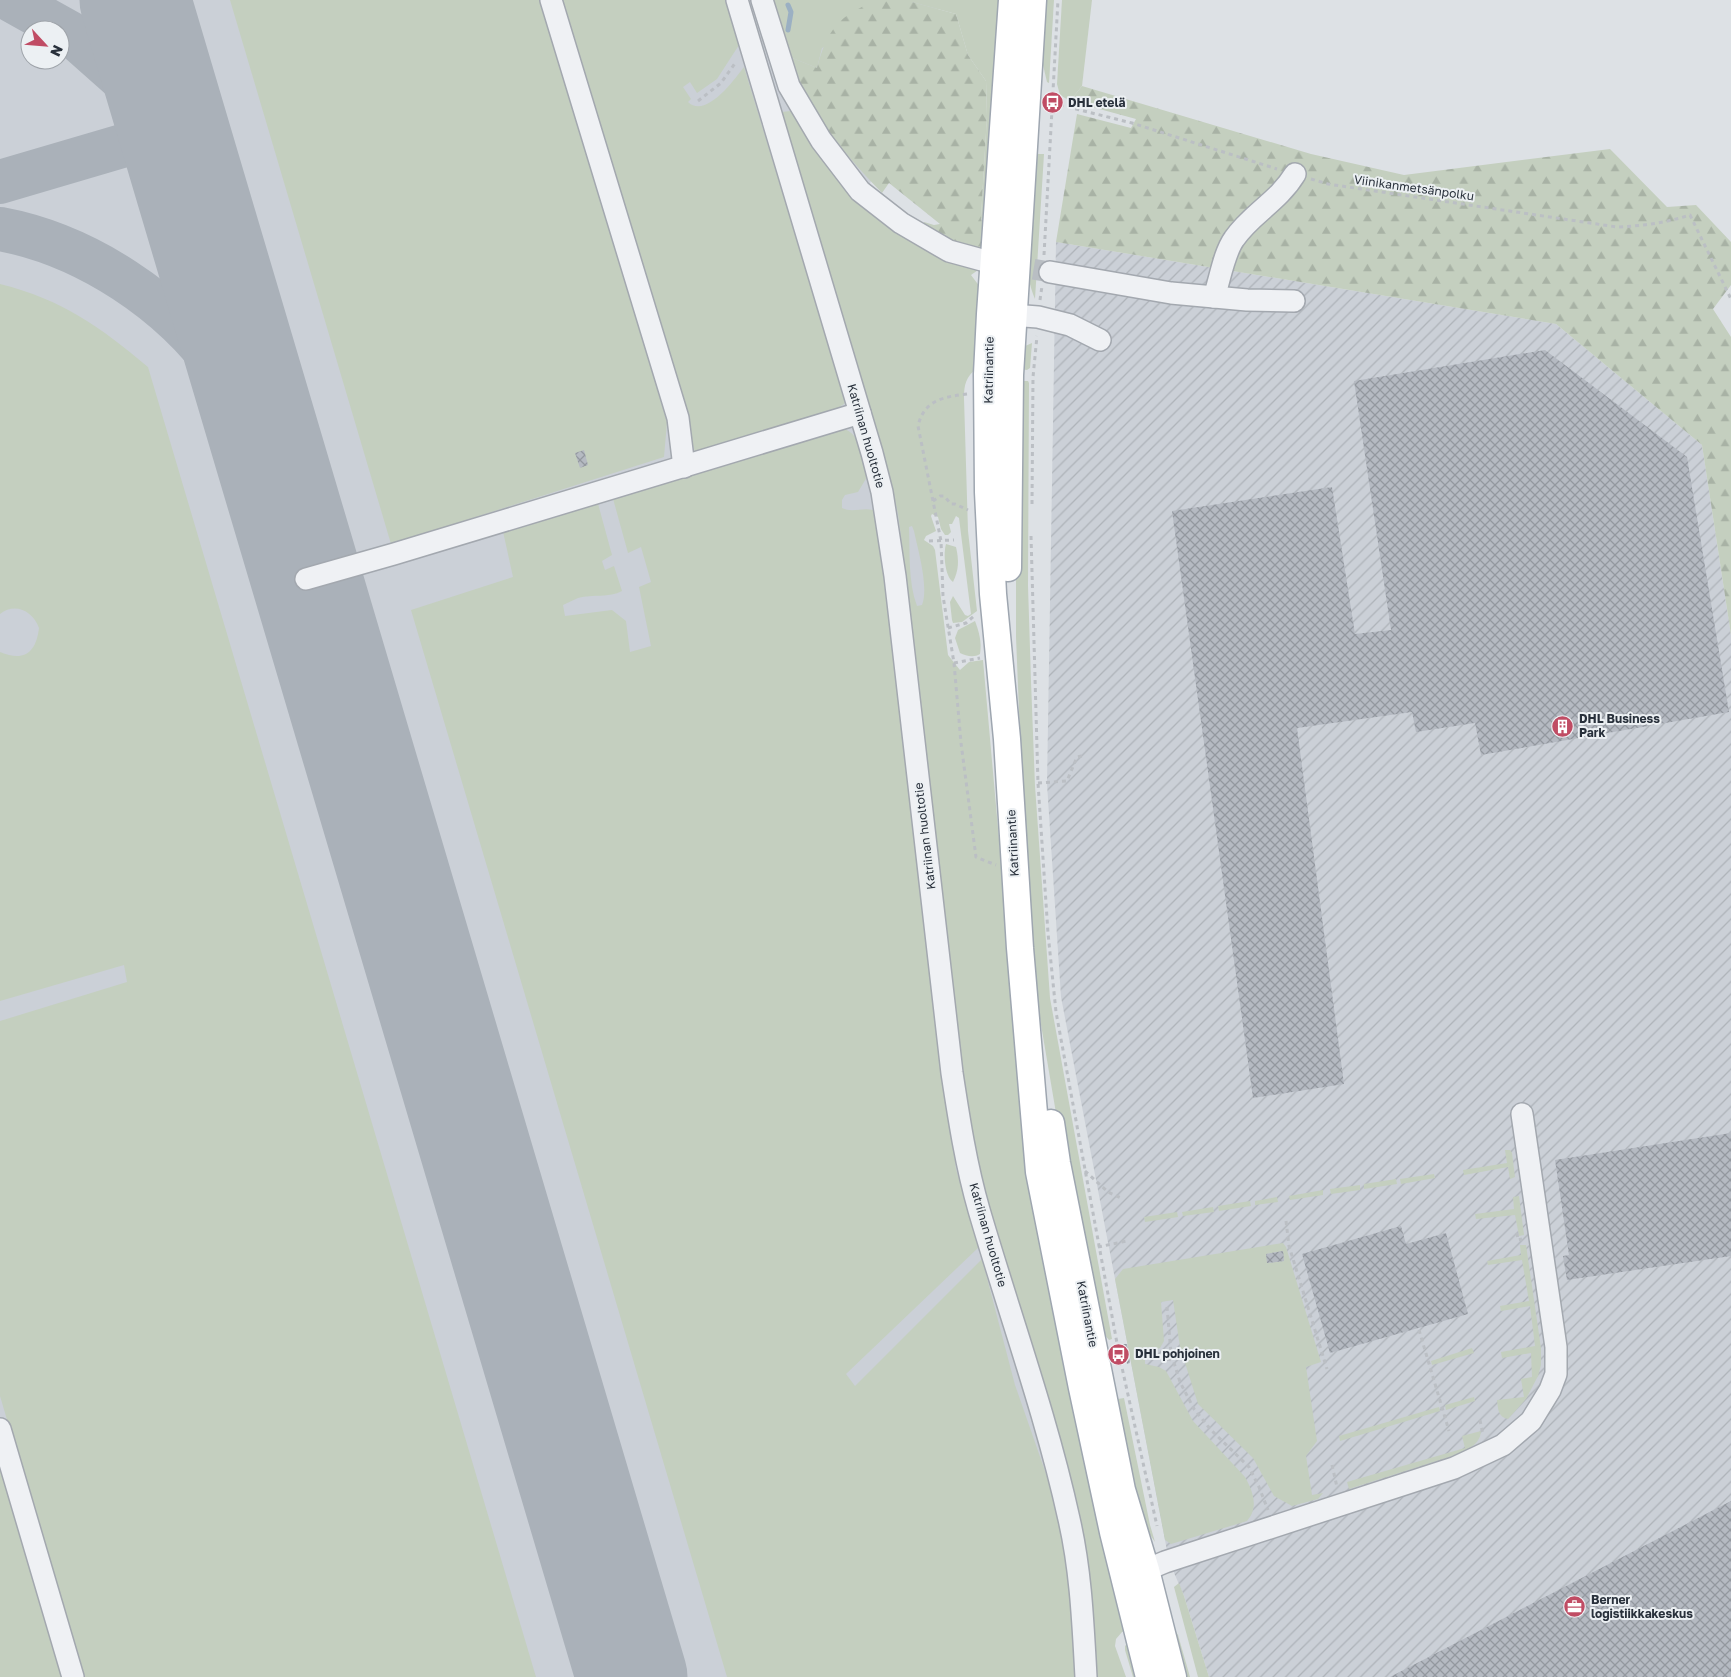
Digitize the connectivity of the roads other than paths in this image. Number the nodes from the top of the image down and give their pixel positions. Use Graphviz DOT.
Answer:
graph roads {
  1 [pos="551,0"];
  2 [pos="737,0"];
  3 [pos="762,0"];
  4 [pos="1012,0"];
  5 [pos="1033,0"];
  6 [pos="1295,174"];
  7 [pos="982,260"];
  8 [pos="1046,271"];
  9 [pos="1214,297"];
  10 [pos="1294,301"];
  11 [pos="1014,315"];
  12 [pos="1100,340"];
  13 [pos="860,413"];
  14 [pos="684,467"];
  15 [pos="306,578"];
  16 [pos="1522,1114"];
  17 [pos="0,1429"];
  18 [pos="1145,1569"];
  19 [pos="74,1677"];
  20 [pos="1086,1677"];
  21 [pos="1150,1677"];
  22 [pos="1173,1677"];
  1 -- 14 [label="lane"];
  2 -- 13 [label="lane, Katriinan huoltotie"];
  3 -- 7 [label="lane"];
  4 -- 11 [label="main road, Katriinantie"];
  5 -- 11 [label="main road, Katriinantie"];
  6 -- 9 [label="lane"];
  8 -- 9 [label="lane"];
  9 -- 10 [label="lane"];
  11 -- 12 [label="lane"];
  11 -- 18 [label="main road, Katriinantie"];
  13 -- 14 [label="lane"];
  13 -- 20 [label="lane, Katriinan huoltotie"];
  14 -- 15 [label="lane"];
  16 -- 18 [label="lane"];
  17 -- 19 [label="lane"];
  18 -- 21 [label="main road, Katriinantie"];
  18 -- 22 [label="main road, Katriinantie"];
}
